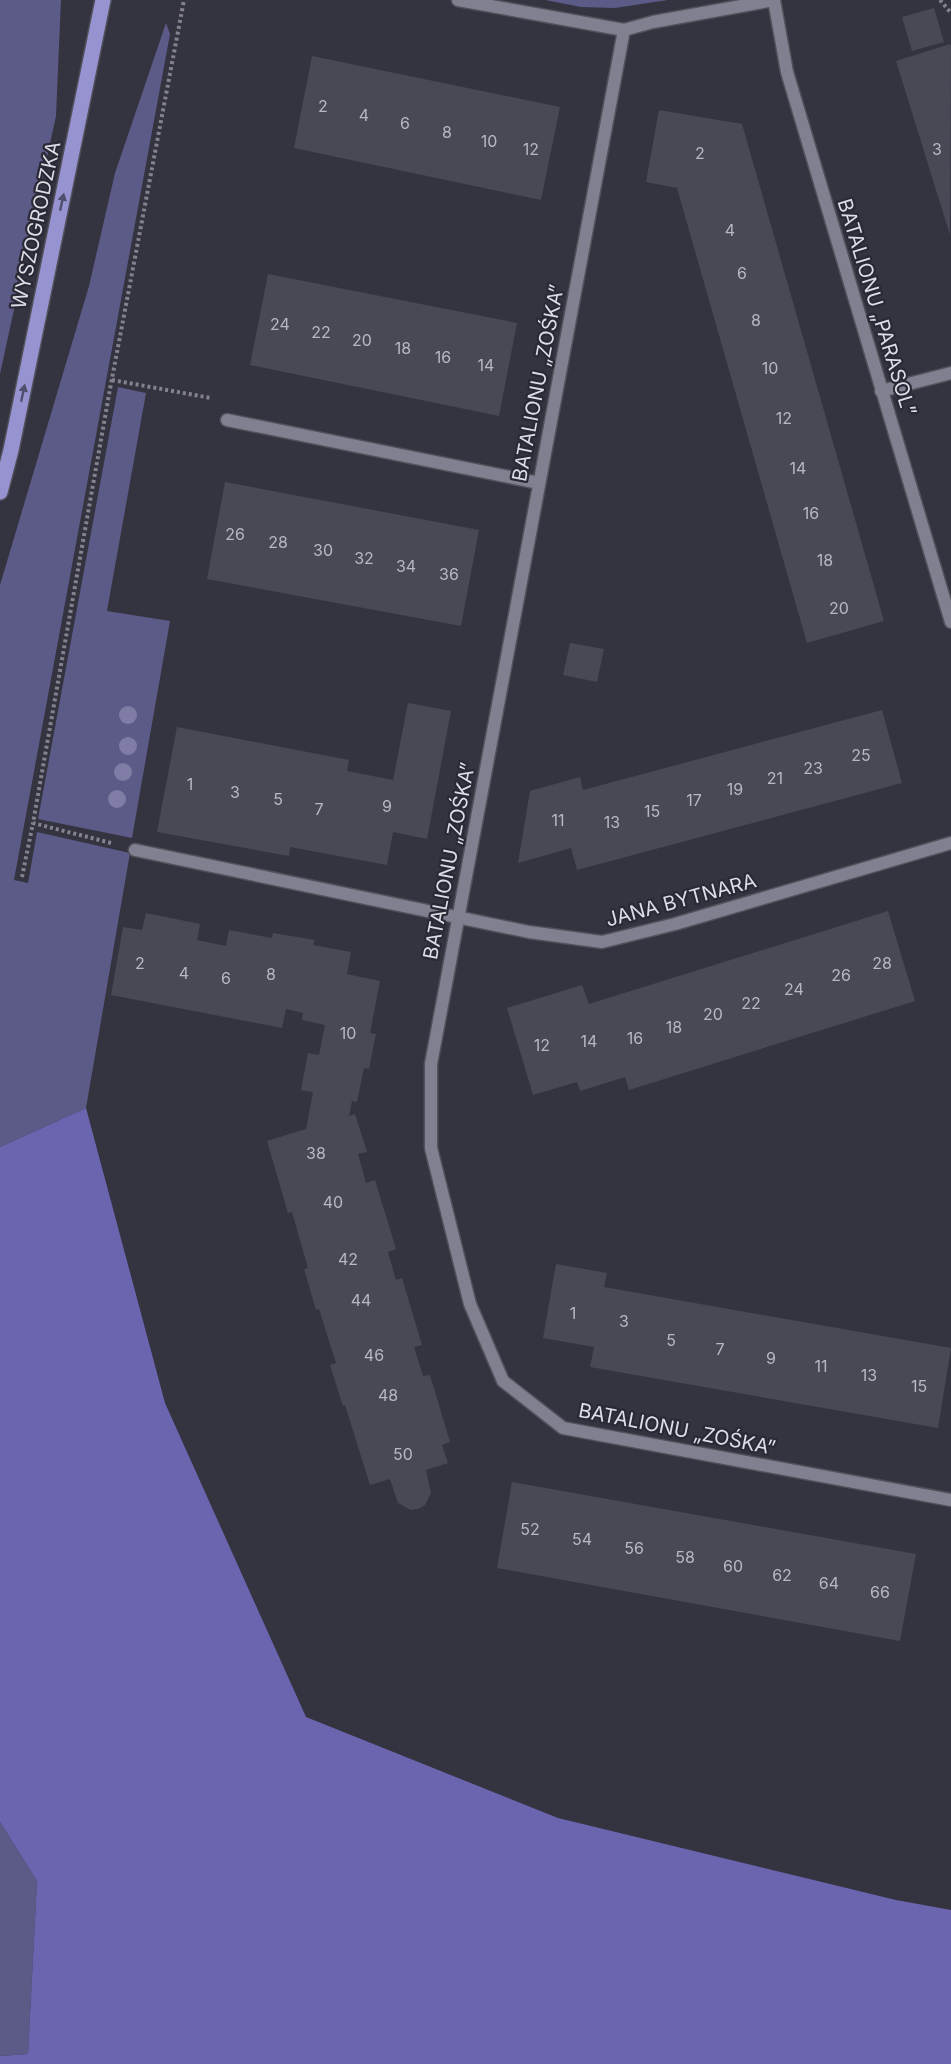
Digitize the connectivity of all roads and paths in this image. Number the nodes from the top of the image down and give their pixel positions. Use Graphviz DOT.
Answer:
graph roads {
  1 [pos="103,0"];
  2 [pos="184,0"];
  3 [pos="458,0"];
  4 [pos="774,0"];
  5 [pos="940,0"];
  6 [pos="951,14"];
  7 [pos="624,30"];
  8 [pos="951,373"];
  9 [pos="112,380"];
  10 [pos="881,391"];
  11 [pos="227,420"];
  12 [pos="5,451"];
  13 [pos="539,483"];
  14 [pos="0,492"];
  15 [pos="951,622"];
  16 [pos="33,823"];
  17 [pos="951,843"];
  18 [pos="135,850"];
  19 [pos="22,877"];
  20 [pos="458,918"];
  21 [pos="951,1500"];
  12 -- 1 [label="main road, WYSZOGRODZKA, one-way"];
  2 -- 9 [label="path"];
  3 -- 7 [label="street"];
  4 -- 7 [label="street"];
  4 -- 10 [label="street, BATALIONU „PARASOL”"];
  5 -- 6 [label="path"];
  7 -- 13 [label="street, BATALIONU „ZOŚKA”"];
  8 -- 10 [label="street"];
  9 -- 11 [label="path"];
  9 -- 16 [label="path"];
  10 -- 15 [label="street, BATALIONU „PARASOL”"];
  11 -- 13 [label="street"];
  12 -- 14 [label="main road, WYSZOGRODZKA"];
  13 -- 20 [label="street, BATALIONU „ZOŚKA”"];
  16 -- 18 [label="path"];
  16 -- 19 [label="path"];
  17 -- 20 [label="street, JANA BYTNARA"];
  18 -- 20 [label="street, JANA BYTNARA"];
  20 -- 21 [label="street, BATALIONU „ZOŚKA”"];
}
